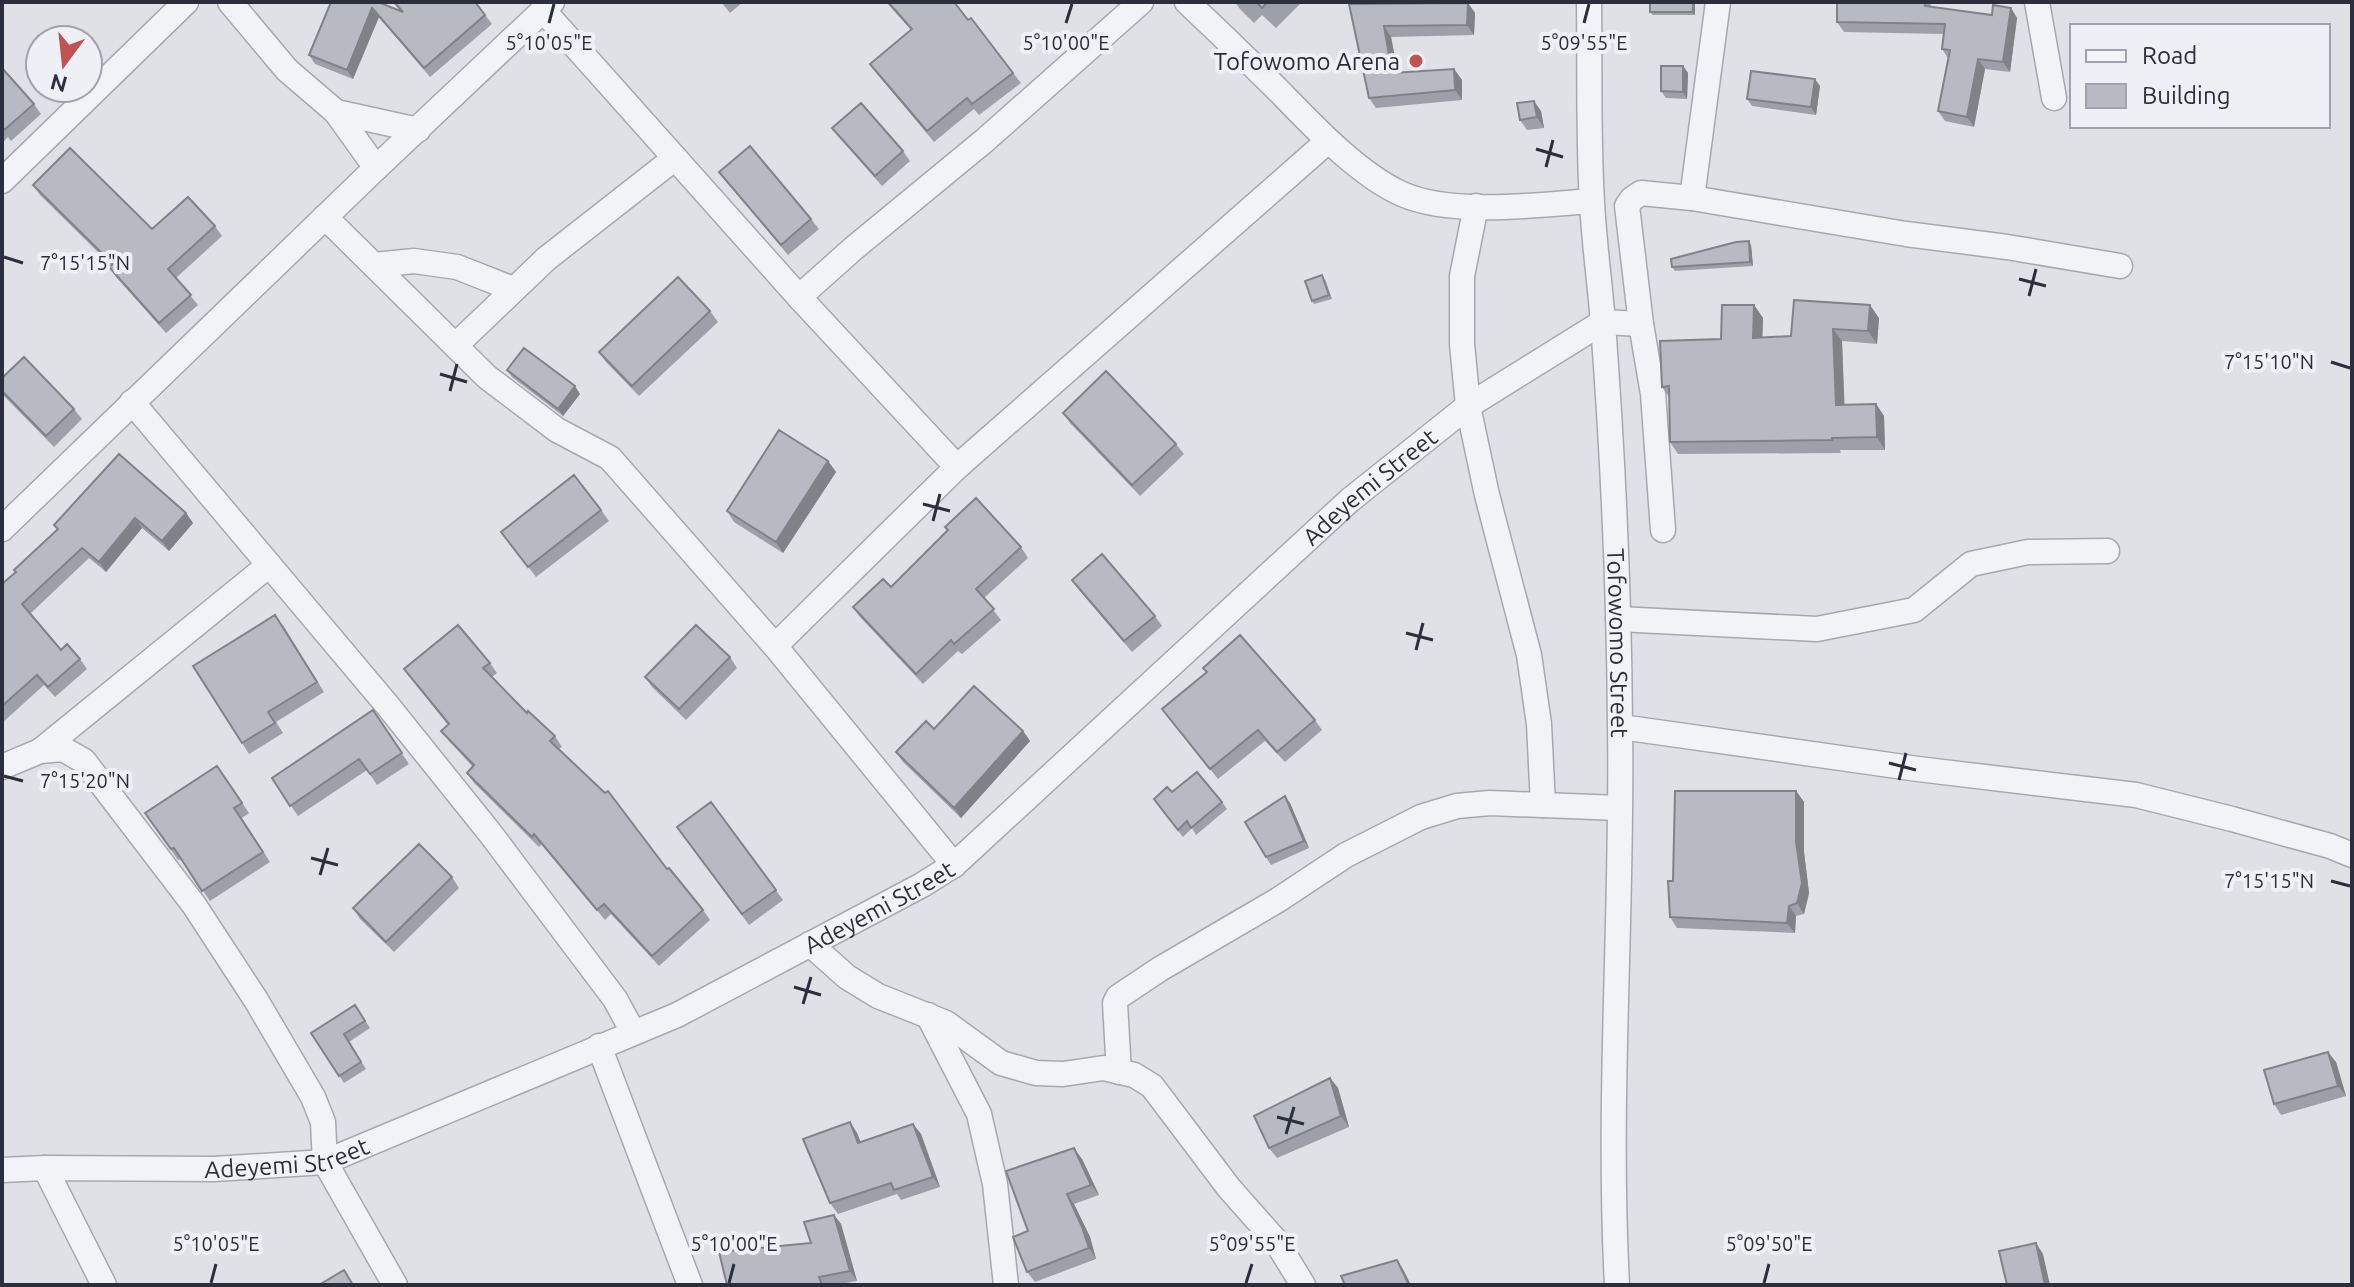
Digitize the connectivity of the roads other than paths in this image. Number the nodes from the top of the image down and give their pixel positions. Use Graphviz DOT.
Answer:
graph roads {
  1 [pos="186,2"];
  2 [pos="230,2"];
  3 [pos="1141,2"];
  4 [pos="1187,2"];
  5 [pos="1589,2"];
  6 [pos="1718,2"];
  7 [pos="2037,2"];
  8 [pos="548,6"];
  9 [pos="2054,98"];
  10 [pos="336,112"];
  11 [pos="418,130"];
  12 [pos="1328,141"];
  13 [pos="675,158"];
  14 [pos="376,168"];
  15 [pos="2,181"];
  16 [pos="1692,198"];
  17 [pos="1591,201"];
  18 [pos="1476,206"];
  19 [pos="325,217"];
  20 [pos="374,265"];
  21 [pos="2120,266"];
  22 [pos="513,289"];
  23 [pos="799,297"];
  24 [pos="1603,322"];
  25 [pos="1641,324"];
  26 [pos="456,345"];
  27 [pos="132,402"];
  28 [pos="1468,406"];
  29 [pos="957,467"];
  30 [pos="2,529"];
  31 [pos="1663,530"];
  32 [pos="2107,551"];
  33 [pos="269,565"];
  34 [pos="1618,619"];
  35 [pos="775,646"];
  36 [pos="1621,727"];
  37 [pos="40,751"];
  38 [pos="2,767"];
  39 [pos="1543,805"];
  40 [pos="1619,808"];
  41 [pos="2352,855"];
  42 [pos="954,865"];
  43 [pos="810,944"];
  44 [pos="928,1015"];
  45 [pos="633,1032"];
  46 [pos="599,1046"];
  47 [pos="1119,1072"];
  48 [pos="325,1162"];
  49 [pos="45,1168"];
  50 [pos="2,1170"];
  51 [pos="104,1285"];
  52 [pos="395,1285"];
  53 [pos="690,1285"];
  54 [pos="1006,1285"];
  55 [pos="1303,1285"];
  56 [pos="1617,1285"];
  1 -- 15 [label="street"];
  2 -- 10 [label="street"];
  3 -- 23 [label="street"];
  4 -- 12 [label="street"];
  5 -- 17 [label="street, Tofowomo Street"];
  6 -- 16 [label="street"];
  7 -- 9 [label="street"];
  8 -- 11 [label="street"];
  8 -- 13 [label="street"];
  10 -- 11 [label="street"];
  10 -- 14 [label="street"];
  11 -- 14 [label="street"];
  12 -- 18 [label="street"];
  12 -- 29 [label="street"];
  13 -- 22 [label="street"];
  13 -- 23 [label="street"];
  14 -- 19 [label="street"];
  16 -- 21 [label="street"];
  16 -- 25 [label="street"];
  17 -- 18 [label="street"];
  17 -- 24 [label="street, Tofowomo Street"];
  18 -- 28 [label="street"];
  19 -- 20 [label="street"];
  19 -- 27 [label="street"];
  20 -- 22 [label="street"];
  20 -- 26 [label="street"];
  22 -- 26 [label="street"];
  23 -- 29 [label="street"];
  24 -- 25 [label="street"];
  24 -- 28 [label="street, Adeyemi Street"];
  24 -- 34 [label="street, Tofowomo Street"];
  25 -- 31 [label="street"];
  26 -- 35 [label="street"];
  27 -- 30 [label="street"];
  27 -- 33 [label="street"];
  28 -- 39 [label="street"];
  28 -- 42 [label="street, Adeyemi Street"];
  29 -- 35 [label="street"];
  32 -- 34 [label="street"];
  33 -- 37 [label="street"];
  33 -- 45 [label="street"];
  34 -- 36 [label="street, Tofowomo Street"];
  35 -- 42 [label="street"];
  36 -- 40 [label="street, Tofowomo Street"];
  36 -- 41 [label="street"];
  37 -- 38 [label="street"];
  37 -- 48 [label="street"];
  39 -- 40 [label="street"];
  39 -- 47 [label="street"];
  40 -- 56 [label="street, Tofowomo Street"];
  42 -- 43 [label="street, Adeyemi Street"];
  43 -- 44 [label="street"];
  43 -- 45 [label="street, Adeyemi Street"];
  44 -- 47 [label="street"];
  44 -- 54 [label="street"];
  45 -- 46 [label="street, Adeyemi Street"];
  46 -- 48 [label="street, Adeyemi Street"];
  46 -- 53 [label="street"];
  47 -- 55 [label="street"];
  48 -- 49 [label="street, Adeyemi Street"];
  48 -- 52 [label="street"];
  49 -- 50 [label="street, Adeyemi Street"];
  49 -- 51 [label="street"];
}
